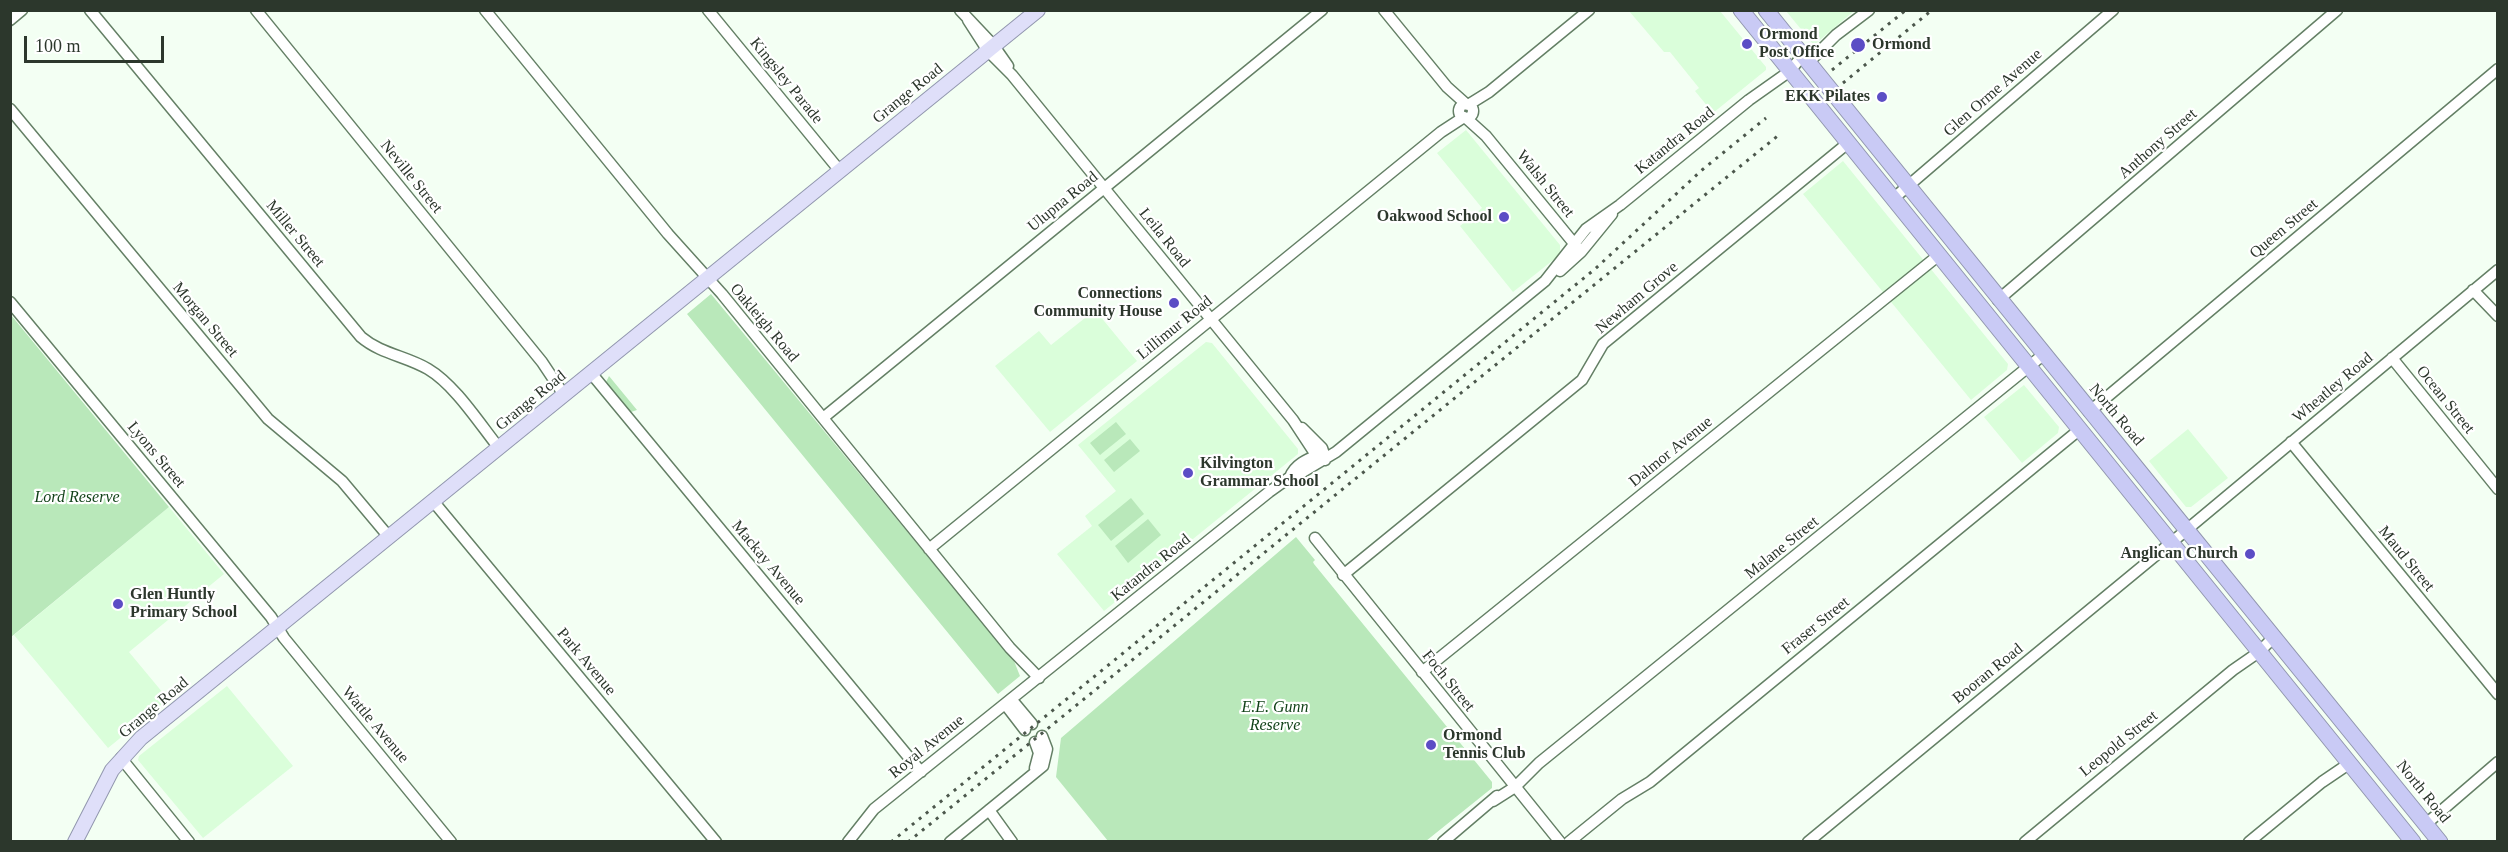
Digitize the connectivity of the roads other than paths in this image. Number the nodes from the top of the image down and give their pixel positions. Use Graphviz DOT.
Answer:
graph roads {
  1 [pos="22,10"];
  2 [pos="90,10"];
  3 [pos="256,10"];
  4 [pos="485,10"];
  5 [pos="960,10"];
  6 [pos="1038,10"];
  7 [pos="1322,10"];
  8 [pos="1384,10"];
  9 [pos="1589,10"];
  10 [pos="1741,10"];
  11 [pos="1766,10"];
  12 [pos="1869,10"];
  13 [pos="2113,10"];
  14 [pos="2337,10"];
  15 [pos="710,11"];
  16 [pos="10,20"];
  17 [pos="991,49"];
  18 [pos="1805,59"];
  19 [pos="1787,68"];
  20 [pos="2498,69"];
  21 [pos="10,109"];
  22 [pos="1466,111"];
  23 [pos="1848,143"];
  24 [pos="840,171"];
  25 [pos="1908,186"];
  26 [pos="1104,188"];
  27 [pos="1894,198"];
  28 [pos="1577,248"];
  29 [pos="1939,255"];
  30 [pos="2498,270"];
  31 [pos="708,279"];
  32 [pos="2473,291"];
  33 [pos="1998,300"];
  34 [pos="10,302"];
  35 [pos="2498,316"];
  36 [pos="1211,319"];
  37 [pos="2043,355"];
  38 [pos="2392,358"];
  39 [pos="2030,367"];
  40 [pos="591,373"];
  41 [pos="567,393"];
  42 [pos="2089,412"];
  43 [pos="822,418"];
  44 [pos="2079,430"];
  45 [pos="2291,442"];
  46 [pos="499,448"];
  47 [pos="1322,456"];
  48 [pos="2147,481"];
  49 [pos="2498,489"];
  50 [pos="2131,494"];
  51 [pos="433,501"];
  52 [pos="2187,529"];
  53 [pos="389,537"];
  54 [pos="1315,538"];
  55 [pos="2171,543"];
  56 [pos="929,549"];
  57 [pos="1343,575"];
  58 [pos="277,628"];
  59 [pos="2275,636"];
  60 [pos="2257,650"];
  61 [pos="1422,672"];
  62 [pos="1036,681"];
  63 [pos="2498,694"];
  64 [pos="1008,702"];
  65 [pos="1028,727"];
  66 [pos="1038,739"];
  67 [pos="2348,761"];
  68 [pos="118,762"];
  69 [pos="2498,762"];
  70 [pos="921,772"];
  71 [pos="1514,784"];
  72 [pos="986,812"];
  73 [pos="2426,824"];
  74 [pos="75,842"];
  75 [pos="189,842"];
  76 [pos="451,842"];
  77 [pos="716,842"];
  78 [pos="848,842"];
  79 [pos="950,842"];
  80 [pos="1011,842"];
  81 [pos="1443,842"];
  82 [pos="1560,842"];
  83 [pos="1569,842"];
  84 [pos="1808,842"];
  85 [pos="2025,842"];
  86 [pos="2249,842"];
  87 [pos="2413,842"];
  88 [pos="2440,842"];
  1 -- 16 [label="street"];
  2 -- 46 [label="street, Miller Street"];
  3 -- 41 [label="street, Neville Street"];
  4 -- 31 [label="street, Oakleigh Road"];
  5 -- 17 [label="street, Leila Road"];
  6 -- 17 [label="main road, Grange Road"];
  7 -- 26 [label="street, Ulupna Road"];
  8 -- 22 [label="street, Walsh Street"];
  9 -- 22 [label="street, Lillimur Road"];
  10 -- 19 [label="highway"];
  11 -- 18 [label="highway, North Road"];
  12 -- 18 [label="street, Katandra Road"];
  13 -- 25 [label="street, Glen Orme Avenue"];
  14 -- 33 [label="street, Anthony Street"];
  15 -- 24 [label="street, Kingsley Parade"];
  17 -- 24 [label="main road, Grange Road"];
  17 -- 26 [label="street, Leila Road"];
  18 -- 19 [label="street, Katandra Road"];
  18 -- 25 [label="highway, North Road"];
  19 -- 23 [label="highway"];
  19 -- 28 [label="street, Katandra Road"];
  20 -- 42 [label="street, Queen Street"];
  21 -- 53 [label="street, Morgan Street"];
  22 -- 28 [label="street, Walsh Street"];
  22 -- 36 [label="street, Lillimur Road"];
  23 -- 27 [label="highway"];
  23 -- 57 [label="street, Newham Grove"];
  24 -- 31 [label="main road, Grange Road"];
  25 -- 27 [label="street, Glen Orme Avenue"];
  25 -- 33 [label="highway, North Road"];
  26 -- 36 [label="street, Leila Road"];
  26 -- 43 [label="street, Ulupna Road"];
  27 -- 29 [label="highway"];
  28 -- 47 [label="street, Katandra Road"];
  29 -- 39 [label="highway"];
  29 -- 61 [label="street, Dalmor Avenue"];
  30 -- 32 [label="street, Wheatley Road"];
  31 -- 40 [label="main road, Grange Road"];
  31 -- 43 [label="street, Oakleigh Road"];
  32 -- 35 [label="street"];
  32 -- 38 [label="street, Wheatley Road"];
  33 -- 37 [label="highway, North Road"];
  34 -- 58 [label="street, Lyons Street"];
  36 -- 47 [label="street, Leila Road"];
  36 -- 56 [label="street, Lillimur Road"];
  37 -- 39 [label="street, Malane Street"];
  37 -- 42 [label="highway, North Road"];
  38 -- 45 [label="street, Wheatley Road"];
  38 -- 49 [label="street, Ocean Street"];
  39 -- 44 [label="highway"];
  39 -- 71 [label="street, Malane Street"];
  40 -- 41 [label="main road, Grange Road"];
  40 -- 70 [label="street, Mackay Avenue"];
  41 -- 46 [label="main road, Grange Road"];
  42 -- 48 [label="highway, North Road"];
  43 -- 56 [label="street, Oakleigh Road"];
  44 -- 50 [label="highway"];
  44 -- 83 [label="street, Fraser Street"];
  45 -- 52 [label="street, Wheatley Road"];
  45 -- 63 [label="street, Maud Street"];
  46 -- 51 [label="main road, Grange Road"];
  47 -- 62 [label="street, Katandra Road"];
  48 -- 50 [label="highway"];
  48 -- 52 [label="highway, North Road"];
  50 -- 55 [label="highway"];
  51 -- 53 [label="main road, Grange Road"];
  51 -- 77 [label="street, Park Avenue"];
  52 -- 55 [label="street, Booran Road"];
  52 -- 59 [label="highway, North Road"];
  53 -- 58 [label="main road, Grange Road"];
  54 -- 57 [label="street, Foch Street"];
  55 -- 60 [label="highway"];
  55 -- 84 [label="street, Booran Road"];
  56 -- 62 [label="street, Oakleigh Road"];
  57 -- 61 [label="street, Foch Street"];
  58 -- 68 [label="main road, Grange Road"];
  58 -- 76 [label="street, Wattle Avenue"];
  59 -- 60 [label="street, Leopold Street"];
  59 -- 73 [label="highway, North Road"];
  60 -- 67 [label="highway"];
  60 -- 85 [label="street, Leopold Street"];
  61 -- 71 [label="street, Foch Street"];
  62 -- 64 [label="street, Royal Avenue"];
  64 -- 65 [label="street"];
  64 -- 70 [label="street, Royal Avenue"];
  66 -- 72 [label="street"];
  67 -- 86 [label="street"];
  67 -- 87 [label="highway"];
  68 -- 74 [label="main road, Grange Road"];
  68 -- 75 [label="street"];
  69 -- 73 [label="street"];
  70 -- 78 [label="street, Royal Avenue"];
  71 -- 81 [label="street, Malane Street"];
  71 -- 82 [label="street, Foch Street"];
  72 -- 79 [label="street"];
  72 -- 80 [label="street"];
  73 -- 88 [label="highway, North Road"];
}
